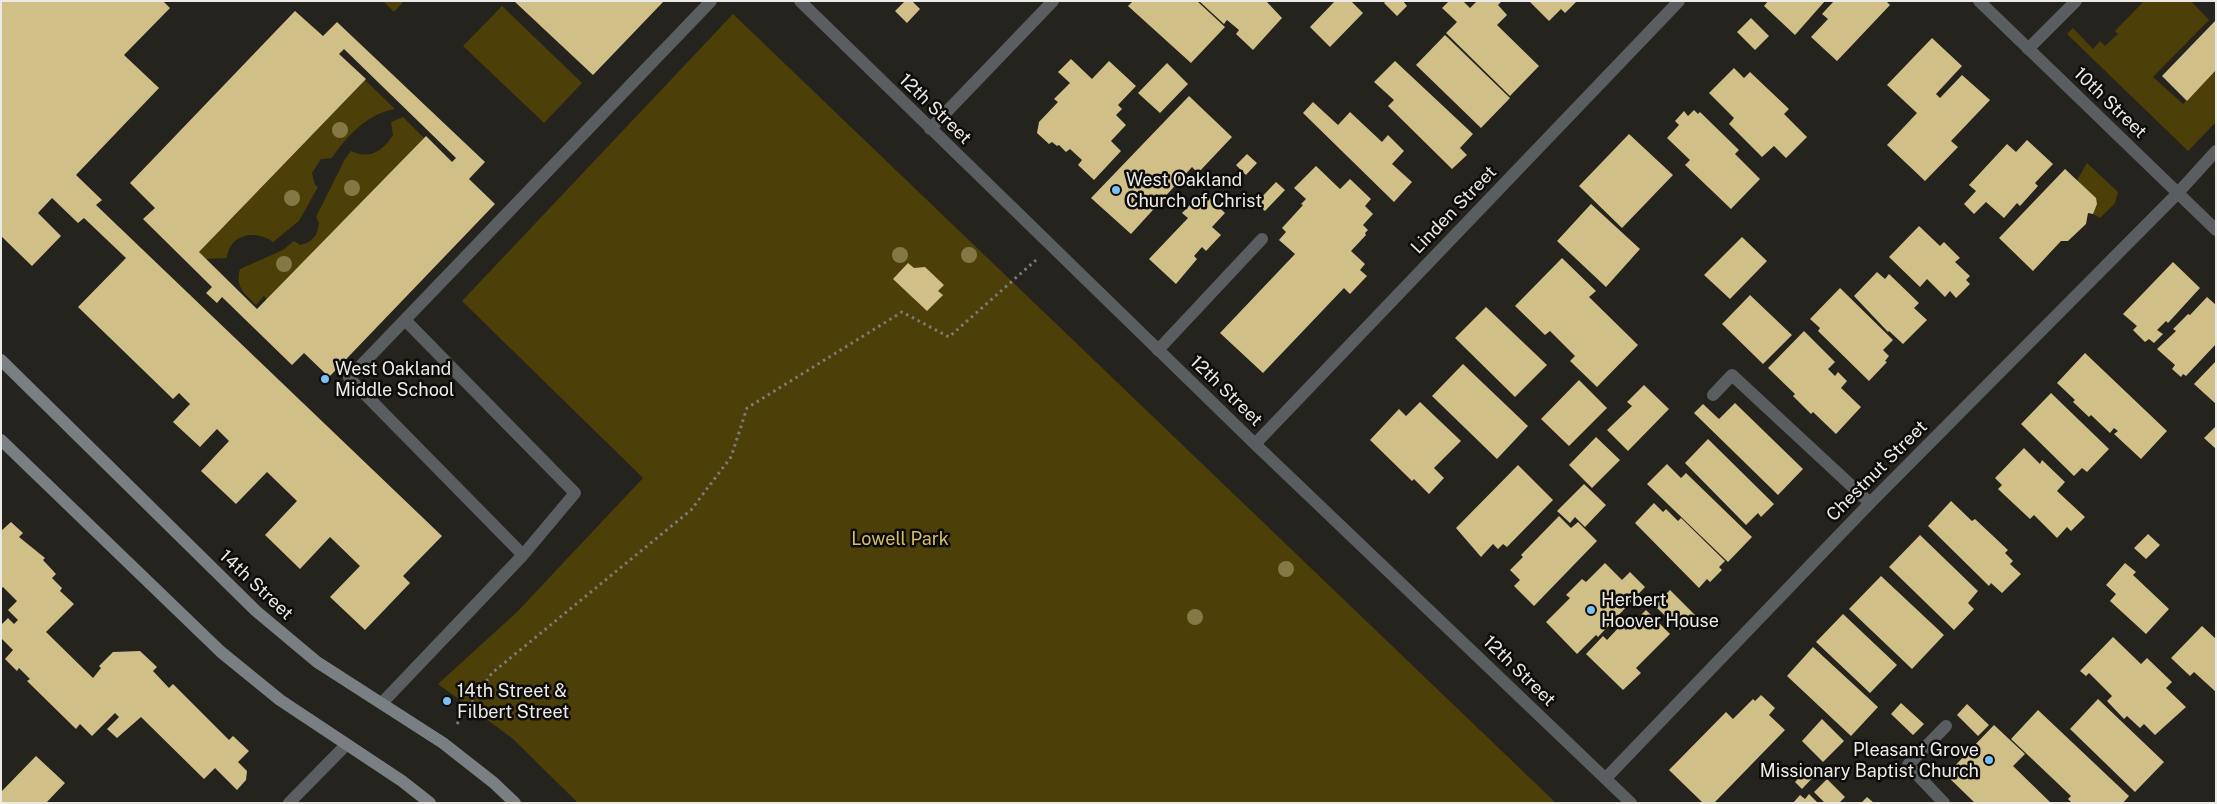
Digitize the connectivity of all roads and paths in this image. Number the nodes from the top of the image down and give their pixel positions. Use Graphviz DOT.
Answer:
graph roads {
  1 [pos="711,1"];
  2 [pos="800,1"];
  3 [pos="1053,1"];
  4 [pos="1679,1"];
  5 [pos="1979,1"];
  6 [pos="2076,1"];
  7 [pos="2028,49"];
  8 [pos="930,129"];
  9 [pos="2216,151"];
  10 [pos="2177,194"];
  11 [pos="2216,230"];
  12 [pos="1262,240"];
  13 [pos="1051,246"];
  14 [pos="405,320"];
  15 [pos="1158,350"];
  16 [pos="1,360"];
  17 [pos="1714,395"];
  18 [pos="1255,444"];
  19 [pos="3,445"];
  20 [pos="1870,503"];
  21 [pos="523,554"];
  22 [pos="382,703"];
  23 [pos="1946,726"];
  24 [pos="443,743"];
  25 [pos="346,745"];
  26 [pos="1606,778"];
  27 [pos="289,803"];
  28 [pos="430,803"];
  29 [pos="515,803"];
  30 [pos="1631,803"];
  31 [pos="1944,803"];
  1 -- 14 [label="street"];
  2 -- 8 [label="street, 12th Street"];
  3 -- 8 [label="street"];
  4 -- 18 [label="street, Linden Street"];
  5 -- 7 [label="street, 10th Street"];
  6 -- 7 [label="street"];
  7 -- 10 [label="street, 10th Street"];
  8 -- 13 [label="street, 12th Street"];
  9 -- 10 [label="street, Chestnut Street"];
  10 -- 11 [label="street, 10th Street"];
  10 -- 20 [label="street, Chestnut Street"];
  12 -- 15 [label="street"];
  13 -- 15 [label="street, 12th Street"];
  13 -- 24 [label="path"];
  14 -- 21 [label="street"];
  14 -- 21 [label="street"];
  15 -- 18 [label="street, 12th Street"];
  16 -- 22 [label="main road, 14th Street"];
  17 -- 20 [label="street"];
  18 -- 26 [label="street, 12th Street"];
  19 -- 25 [label="main road"];
  20 -- 26 [label="street, Chestnut Street"];
  21 -- 22 [label="street"];
  22 -- 24 [label="main road, 14th Street"];
  23 -- 31 [label="street"];
  24 -- 29 [label="main road, 14th Street"];
  25 -- 27 [label="street"];
  25 -- 28 [label="main road"];
  26 -- 30 [label="street, 12th Street"];
}
